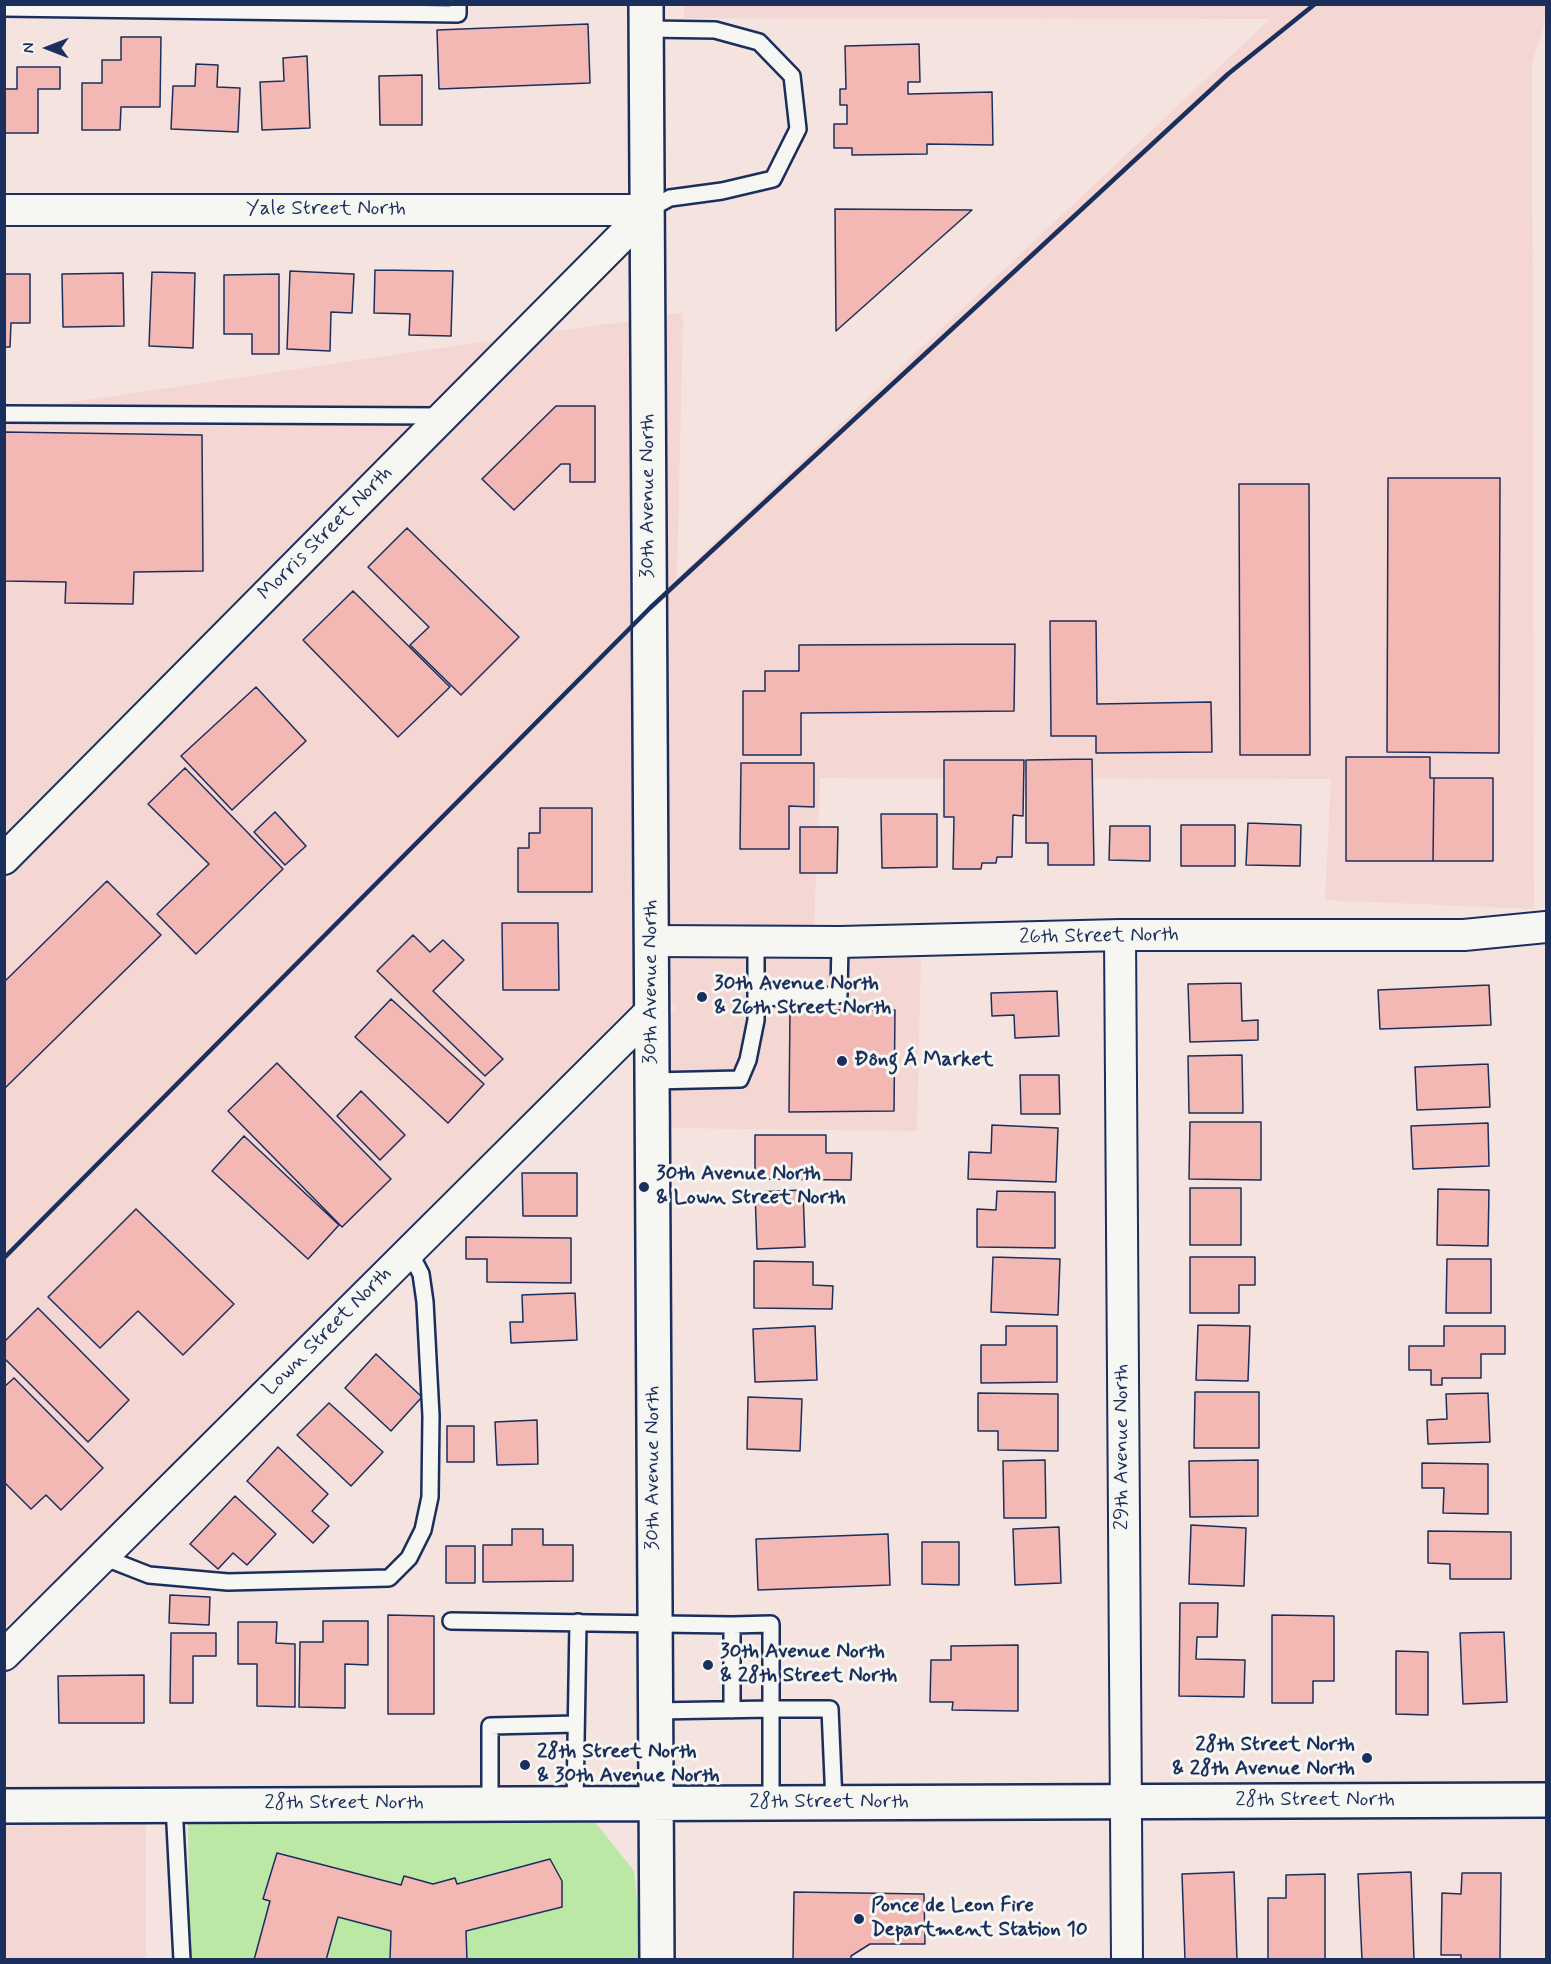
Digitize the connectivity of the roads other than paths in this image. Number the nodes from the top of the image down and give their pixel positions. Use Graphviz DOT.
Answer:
graph roads {
  1 [pos="458,4"];
  2 [pos="4,8"];
  3 [pos="646,17"];
  4 [pos="4,210"];
  5 [pos="648,210"];
  6 [pos="4,414"];
  7 [pos="444,416"];
  8 [pos="4,859"];
  9 [pos="1546,927"];
  10 [pos="1120,935"];
  11 [pos="652,941"];
  12 [pos="756,942"];
  13 [pos="840,942"];
  14 [pos="757,998"];
  15 [pos="652,1010"];
  16 [pos="652,1081"];
  17 [pos="409,1251"];
  18 [pos="103,1557"];
  19 [pos="451,1621"];
  20 [pos="578,1622"];
  21 [pos="655,1622"];
  22 [pos="732,1625"];
  23 [pos="4,1654"];
  24 [pos="771,1709"];
  25 [pos="732,1710"];
  26 [pos="656,1711"];
  27 [pos="576,1724"];
  28 [pos="1546,1800"];
  29 [pos="1125,1801"];
  30 [pos="834,1802"];
  31 [pos="575,1803"];
  32 [pos="656,1803"];
  33 [pos="771,1803"];
  34 [pos="490,1804"];
  35 [pos="174,1805"];
  36 [pos="4,1806"];
  37 [pos="182,1959"];
  38 [pos="657,1959"];
  39 [pos="1127,1959"];
  1 -- 2 [label="lane"];
  3 -- 5 [label="street, 30th Avenue North"];
  3 -- 5 [label="lane"];
  4 -- 5 [label="street, Yale Street North"];
  5 -- 7 [label="street, Morris Street North"];
  5 -- 11 [label="street, 30th Avenue North"];
  6 -- 7 [label="lane"];
  7 -- 8 [label="street, Morris Street North"];
  9 -- 10 [label="street, 26th Street North"];
  10 -- 13 [label="street, 26th Street North"];
  10 -- 29 [label="street, 29th Avenue North"];
  11 -- 12 [label="street, 26th Street North"];
  11 -- 15 [label="street, 30th Avenue North"];
  12 -- 13 [label="street, 26th Street North"];
  12 -- 14 [label="lane"];
  13 -- 14 [label="lane"];
  14 -- 16 [label="lane"];
  15 -- 16 [label="street, 30th Avenue North"];
  15 -- 17 [label="street, Lown Street North"];
  16 -- 21 [label="street, 30th Avenue North"];
  17 -- 18 [label="street, Lown Street North"];
  17 -- 18 [label="lane"];
  18 -- 23 [label="street, Lown Street North"];
  19 -- 20 [label="lane"];
  20 -- 21 [label="lane"];
  20 -- 27 [label="lane"];
  21 -- 22 [label="lane"];
  21 -- 26 [label="street, 30th Avenue North"];
  22 -- 24 [label="lane"];
  22 -- 25 [label="lane"];
  24 -- 25 [label="lane"];
  24 -- 30 [label="lane"];
  24 -- 33 [label="lane"];
  25 -- 26 [label="lane"];
  26 -- 32 [label="street, 30th Avenue North"];
  27 -- 31 [label="lane"];
  27 -- 34 [label="lane"];
  28 -- 29 [label="street, 28th Street North"];
  29 -- 30 [label="street, 28th Street North"];
  29 -- 39 [label="street, 29th Avenue North"];
  30 -- 33 [label="street, 28th Street North"];
  31 -- 32 [label="street, 28th Street North"];
  31 -- 34 [label="street, 28th Street North"];
  32 -- 33 [label="street, 28th Street North"];
  32 -- 38 [label="street, 30th Avenue North"];
  34 -- 35 [label="street, 28th Street North"];
  35 -- 36 [label="street, 28th Street North"];
  35 -- 37 [label="lane"];
}
